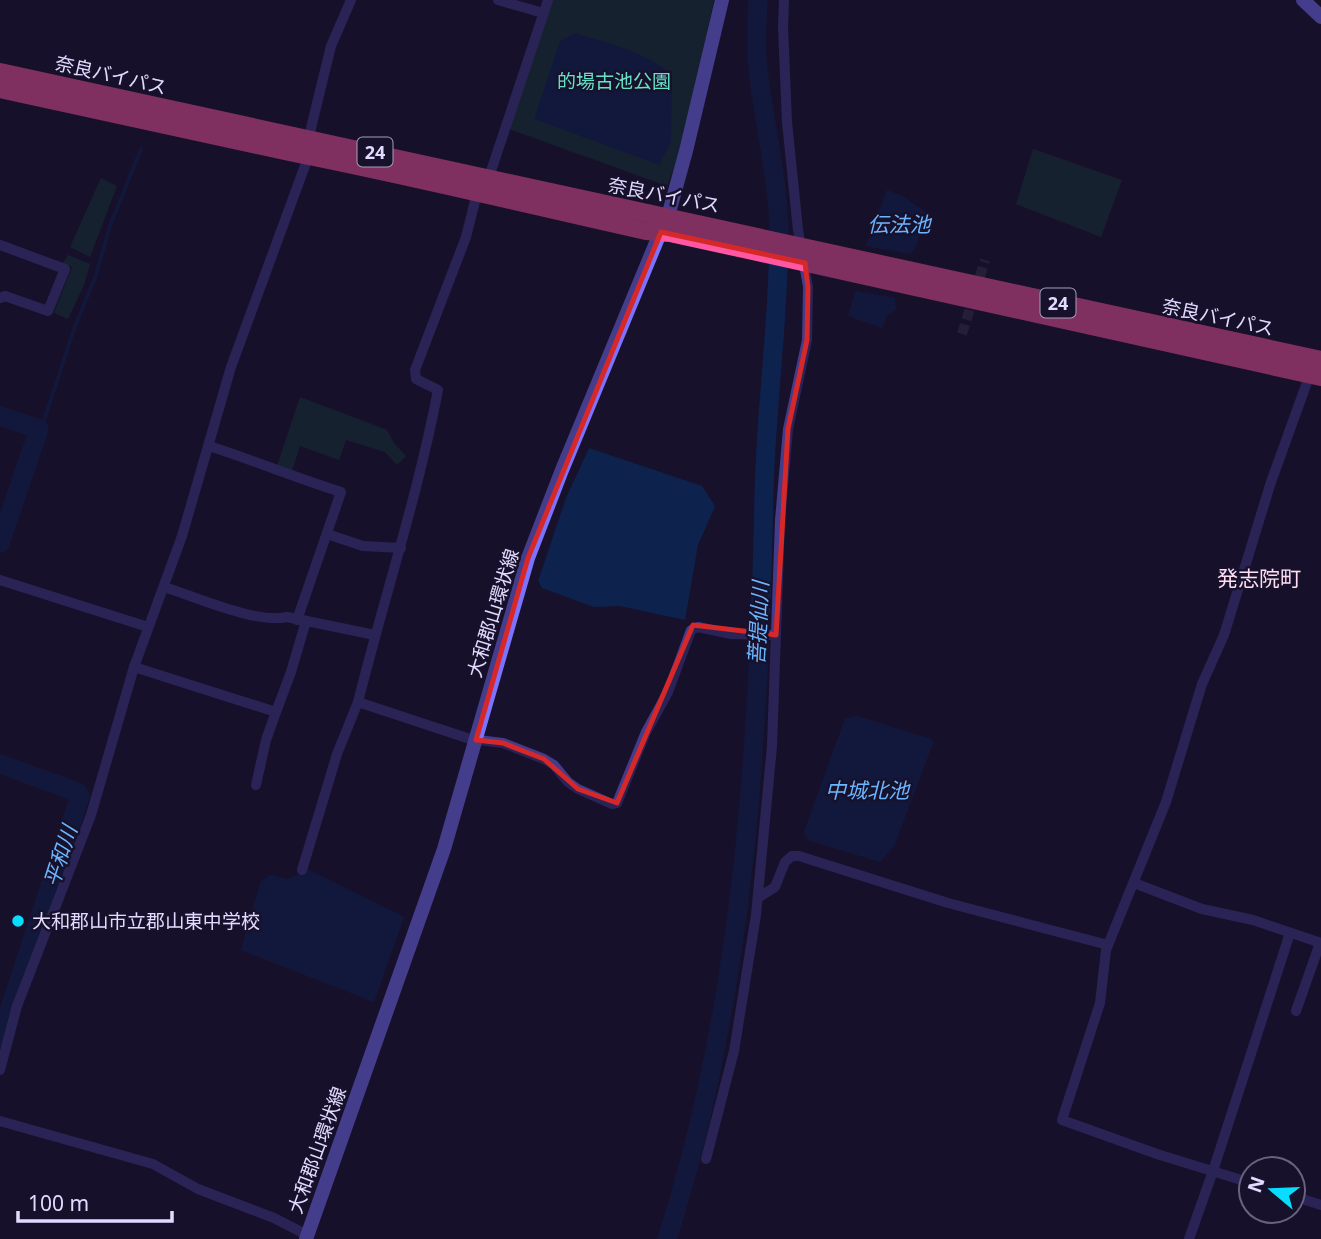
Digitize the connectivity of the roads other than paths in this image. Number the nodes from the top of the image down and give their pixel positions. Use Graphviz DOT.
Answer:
graph roads {
  1 [pos="351,0"];
  2 [pos="498,0"];
  3 [pos="548,0"];
  4 [pos="722,0"];
  5 [pos="784,0"];
  6 [pos="1303,0"];
  7 [pos="543,13"];
  8 [pos="1321,17"];
  9 [pos="0,72"];
  10 [pos="0,89"];
  11 [pos="308,147"];
  12 [pos="482,187"];
  13 [pos="664,225"];
  14 [pos="0,245"];
  15 [pos="799,254"];
  16 [pos="0,298"];
  17 [pos="1317,371"];
  18 [pos="209,446"];
  19 [pos="327,534"];
  20 [pos="401,548"];
  21 [pos="0,580"];
  22 [pos="164,587"];
  23 [pos="302,620"];
  24 [pos="148,627"];
  25 [pos="375,635"];
  26 [pos="774,635"];
  27 [pos="134,667"];
  28 [pos="358,702"];
  29 [pos="276,712"];
  30 [pos="476,740"];
  31 [pos="256,785"];
  32 [pos="302,870"];
  33 [pos="1134,883"];
  34 [pos="758,898"];
  35 [pos="1290,933"];
  36 [pos="1320,943"];
  37 [pos="1108,946"];
  38 [pos="1296,1011"];
  39 [pos="0,1070"];
  40 [pos="0,1121"];
  41 [pos="706,1158"];
  42 [pos="1213,1171"];
  43 [pos="1237,1179"];
  44 [pos="306,1237"];
  45 [pos="1189,1239"];
  1 -- 11 [label="street"];
  2 -- 7 [label="street"];
  3 -- 7 [label="street"];
  4 -- 13 [label="main road, 大和郡山環状線"];
  5 -- 15 [label="street"];
  6 -- 8 [label="main road"];
  7 -- 12 [label="street"];
  9 -- 11 [label="highway, 奈良バイパス / 24"];
  10 -- 11 [label="highway, 奈良バイパス / 24"];
  11 -- 12 [label="highway, 奈良バイパス / 24"];
  11 -- 18 [label="street"];
  12 -- 13 [label="highway, 奈良バイパス / 24"];
  12 -- 20 [label="street"];
  13 -- 15 [label="highway, 奈良バイパス / 24"];
  13 -- 30 [label="main road, 大和郡山環状線"];
  14 -- 16 [label="street"];
  15 -- 17 [label="highway, 奈良バイパス / 24"];
  15 -- 26 [label="street"];
  17 -- 33 [label="street"];
  18 -- 19 [label="street"];
  18 -- 22 [label="street"];
  19 -- 20 [label="street"];
  19 -- 23 [label="street"];
  20 -- 25 [label="street"];
  21 -- 24 [label="street"];
  22 -- 23 [label="street"];
  22 -- 24 [label="street"];
  23 -- 25 [label="street"];
  23 -- 29 [label="street"];
  24 -- 27 [label="street"];
  25 -- 28 [label="street"];
  26 -- 30 [label="street"];
  26 -- 34 [label="street"];
  27 -- 29 [label="street"];
  27 -- 39 [label="street"];
  28 -- 30 [label="street"];
  28 -- 32 [label="street"];
  29 -- 31 [label="street"];
  30 -- 44 [label="main road, 大和郡山環状線"];
  33 -- 35 [label="street"];
  33 -- 37 [label="street"];
  34 -- 37 [label="street"];
  34 -- 41 [label="street"];
  35 -- 36 [label="street"];
  35 -- 42 [label="street"];
  36 -- 38 [label="street"];
  37 -- 42 [label="street"];
  40 -- 44 [label="street"];
  42 -- 43 [label="street"];
  42 -- 45 [label="street"];
}
